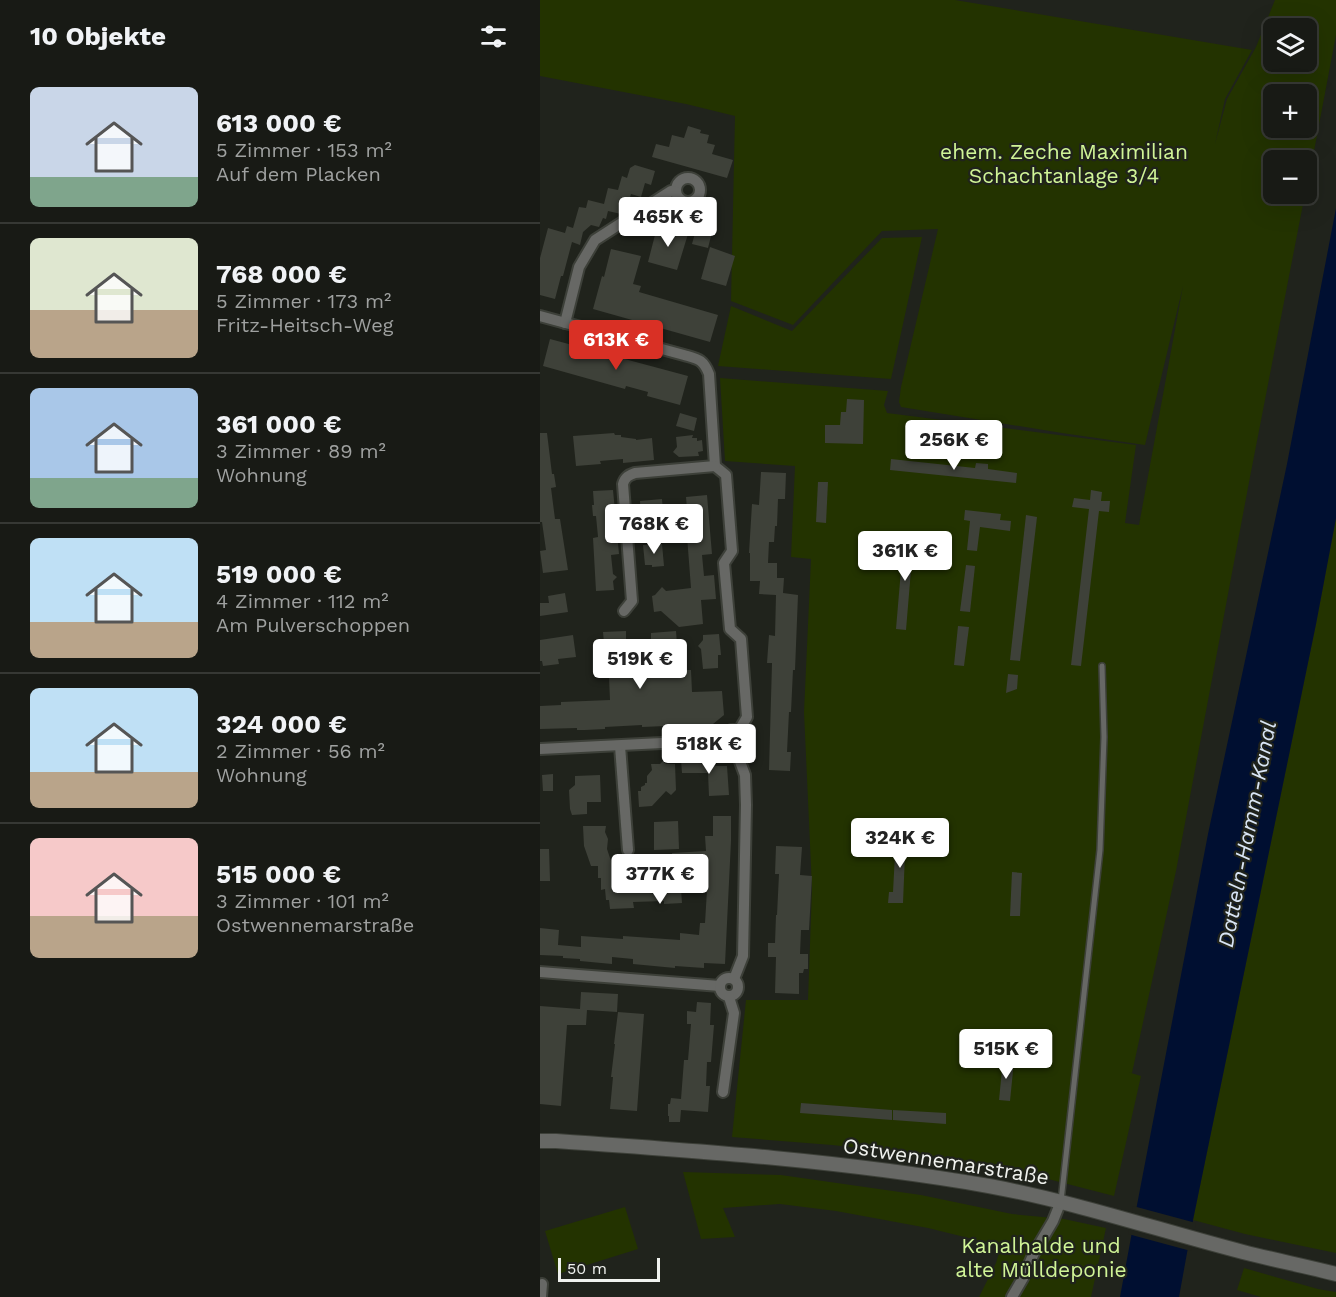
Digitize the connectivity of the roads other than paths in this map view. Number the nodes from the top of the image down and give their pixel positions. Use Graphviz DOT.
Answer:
graph roads {
  1 [pos="676,192"];
  2 [pos="540,316"];
  3 [pos="565,323"];
  4 [pos="715,466"];
  5 [pos="624,611"];
  6 [pos="1102,666"];
  7 [pos="738,732"];
  8 [pos="723,740"];
  9 [pos="620,746"];
  10 [pos="735,748"];
  11 [pos="540,749"];
  12 [pos="628,850"];
  13 [pos="540,972"];
  14 [pos="734,979"];
  15 [pos="720,986"];
  16 [pos="729,997"];
  17 [pos="723,1092"];
  18 [pos="540,1141"];
  19 [pos="1061,1201"];
  20 [pos="1336,1274"];
  21 [pos="542,1284"];
  22 [pos="541,1297"];
  23 [pos="1012,1297"];
  1 -- 3 [label="street"];
  2 -- 3 [label="street"];
  3 -- 4 [label="street"];
  4 -- 5 [label="street"];
  4 -- 7 [label="street"];
  6 -- 19 [label="lane"];
  7 -- 8 [label="street"];
  7 -- 10 [label="street"];
  8 -- 9 [label="street"];
  8 -- 10 [label="street"];
  9 -- 11 [label="street"];
  9 -- 12 [label="street"];
  10 -- 14 [label="street"];
  13 -- 15 [label="street"];
  14 -- 15 [label="street"];
  14 -- 16 [label="street"];
  15 -- 16 [label="street"];
  16 -- 17 [label="street"];
  18 -- 19 [label="street, Ostwennemarstraße"];
  19 -- 20 [label="street, Ostwennemarstraße"];
  19 -- 23 [label="street"];
  21 -- 22 [label="street"];
}
